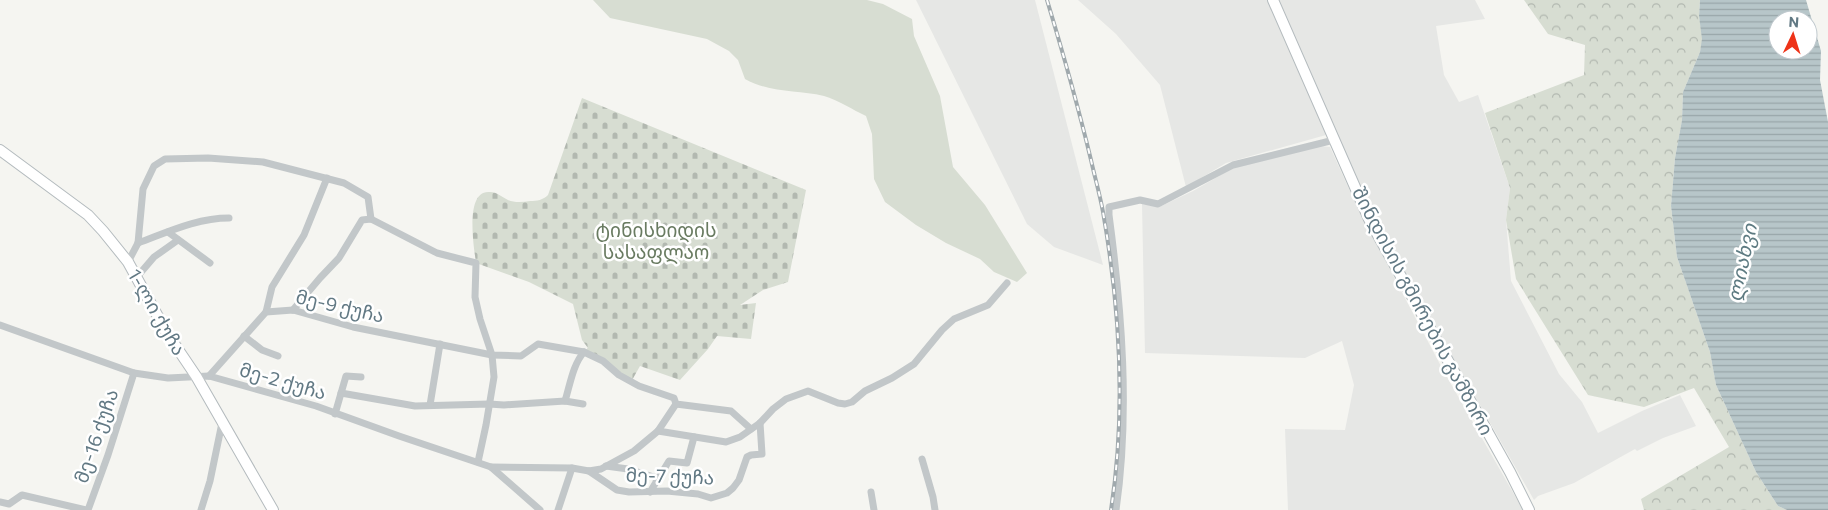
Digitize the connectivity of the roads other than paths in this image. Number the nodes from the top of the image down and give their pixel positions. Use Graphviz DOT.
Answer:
graph roads {
  1 [pos="1273,0"];
  2 [pos="1334,140"];
  3 [pos="0,150"];
  4 [pos="327,178"];
  5 [pos="229,218"];
  6 [pos="371,219"];
  7 [pos="168,232"];
  8 [pos="178,240"];
  9 [pos="138,243"];
  10 [pos="128,262"];
  11 [pos="210,263"];
  12 [pos="136,278"];
  13 [pos="1007,283"];
  14 [pos="293,310"];
  15 [pos="266,312"];
  16 [pos="0,325"];
  17 [pos="244,336"];
  18 [pos="440,344"];
  19 [pos="584,352"];
  20 [pos="492,355"];
  21 [pos="278,356"];
  22 [pos="134,373"];
  23 [pos="196,376"];
  24 [pos="209,376"];
  25 [pos="361,377"];
  26 [pos="341,393"];
  27 [pos="566,400"];
  28 [pos="489,404"];
  29 [pos="583,404"];
  30 [pos="676,404"];
  31 [pos="430,405"];
  32 [pos="335,414"];
  33 [pos="222,423"];
  34 [pos="760,423"];
  35 [pos="751,429"];
  36 [pos="658,431"];
  37 [pos="694,437"];
  38 [pos="922,459"];
  39 [pos="478,462"];
  40 [pos="606,466"];
  41 [pos="492,467"];
  42 [pos="572,468"];
  43 [pos="589,471"];
  44 [pos="657,478"];
  45 [pos="650,492"];
  46 [pos="871,492"];
  47 [pos="0,502"];
  48 [pos="87,510"];
  49 [pos="201,510"];
  50 [pos="273,510"];
  51 [pos="540,510"];
  52 [pos="558,510"];
  53 [pos="874,510"];
  54 [pos="934,510"];
  55 [pos="1116,510"];
  56 [pos="1530,510"];
  1 -- 2 [label="main road, შინდისის გმირების გამზირი"];
  2 -- 55 [label="street"];
  2 -- 56 [label="main road, შინდისის გმირების გამზირი"];
  3 -- 10 [label="main road, 1-ლი ქუჩა"];
  4 -- 6 [label="street"];
  4 -- 9 [label="street"];
  4 -- 15 [label="street"];
  5 -- 7 [label="street"];
  6 -- 14 [label="street"];
  6 -- 20 [label="street"];
  7 -- 8 [label="street"];
  7 -- 9 [label="street"];
  8 -- 11 [label="street"];
  8 -- 12 [label="street"];
  9 -- 10 [label="street"];
  10 -- 12 [label="main road, 1-ლი ქუჩა"];
  12 -- 23 [label="main road, 1-ლი ქუჩა"];
  13 -- 34 [label="street"];
  14 -- 15 [label="street, მე-9 ქუჩა"];
  14 -- 18 [label="street, მე-9 ქუჩა"];
  15 -- 17 [label="street"];
  16 -- 22 [label="street, მე-2 ქუჩა"];
  17 -- 21 [label="street"];
  17 -- 24 [label="street"];
  18 -- 20 [label="street, მე-9 ქუჩა"];
  18 -- 31 [label="street"];
  19 -- 20 [label="street, მე-9 ქუჩა"];
  19 -- 27 [label="street"];
  19 -- 30 [label="street, მე-9 ქუჩა"];
  20 -- 28 [label="street"];
  22 -- 23 [label="street, მე-2 ქუჩა"];
  22 -- 48 [label="street, მე-16 ქუჩა"];
  23 -- 24 [label="street, მე-2 ქუჩა"];
  23 -- 33 [label="main road, 1-ლი ქუჩა"];
  24 -- 32 [label="street, მე-2 ქუჩა"];
  25 -- 26 [label="street"];
  26 -- 31 [label="street"];
  26 -- 32 [label="street"];
  27 -- 28 [label="street"];
  27 -- 29 [label="street"];
  28 -- 31 [label="street"];
  28 -- 39 [label="street"];
  30 -- 35 [label="street"];
  30 -- 36 [label="street"];
  32 -- 39 [label="street, მე-2 ქუჩა"];
  33 -- 49 [label="street"];
  33 -- 50 [label="main road, 1-ლი ქუჩა"];
  34 -- 35 [label="street"];
  34 -- 45 [label="street, მე-7 ქუჩა"];
  35 -- 37 [label="street"];
  36 -- 37 [label="street"];
  36 -- 40 [label="street"];
  37 -- 44 [label="street"];
  38 -- 54 [label="street"];
  39 -- 41 [label="street, მე-2 ქუჩა"];
  40 -- 43 [label="street"];
  40 -- 44 [label="street"];
  41 -- 42 [label="street"];
  41 -- 51 [label="street, მე-2 ქუჩა"];
  42 -- 43 [label="street"];
  42 -- 52 [label="street"];
  43 -- 45 [label="street, მე-7 ქუჩა"];
  44 -- 45 [label="street"];
  46 -- 53 [label="street"];
  47 -- 48 [label="street"];
}
